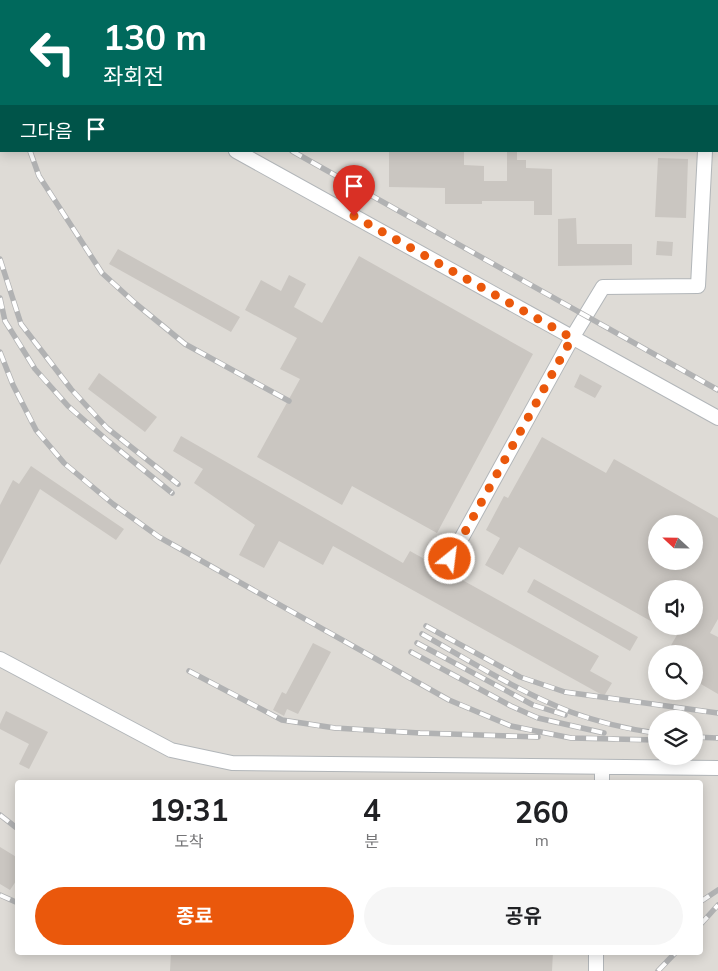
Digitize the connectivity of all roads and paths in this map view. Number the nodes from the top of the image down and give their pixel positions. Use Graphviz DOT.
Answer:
graph roads {
  1 [pos="238,152"];
  2 [pos="705,152"];
  3 [pos="572,338"];
  4 [pos="718,418"];
  5 [pos="450,559"];
  6 [pos="0,659"];
  7 [pos="602,767"];
  8 [pos="718,768"];
  9 [pos="602,780"];
  10 [pos="596,955"];
  11 [pos="596,971"];
  1 -- 3 [label="lane"];
  2 -- 3 [label="lane"];
  3 -- 4 [label="lane"];
  3 -- 5 [label="lane"];
  6 -- 7 [label="lane"];
  7 -- 8 [label="lane"];
  7 -- 9 [label="lane"];
  10 -- 11 [label="lane"];
}
